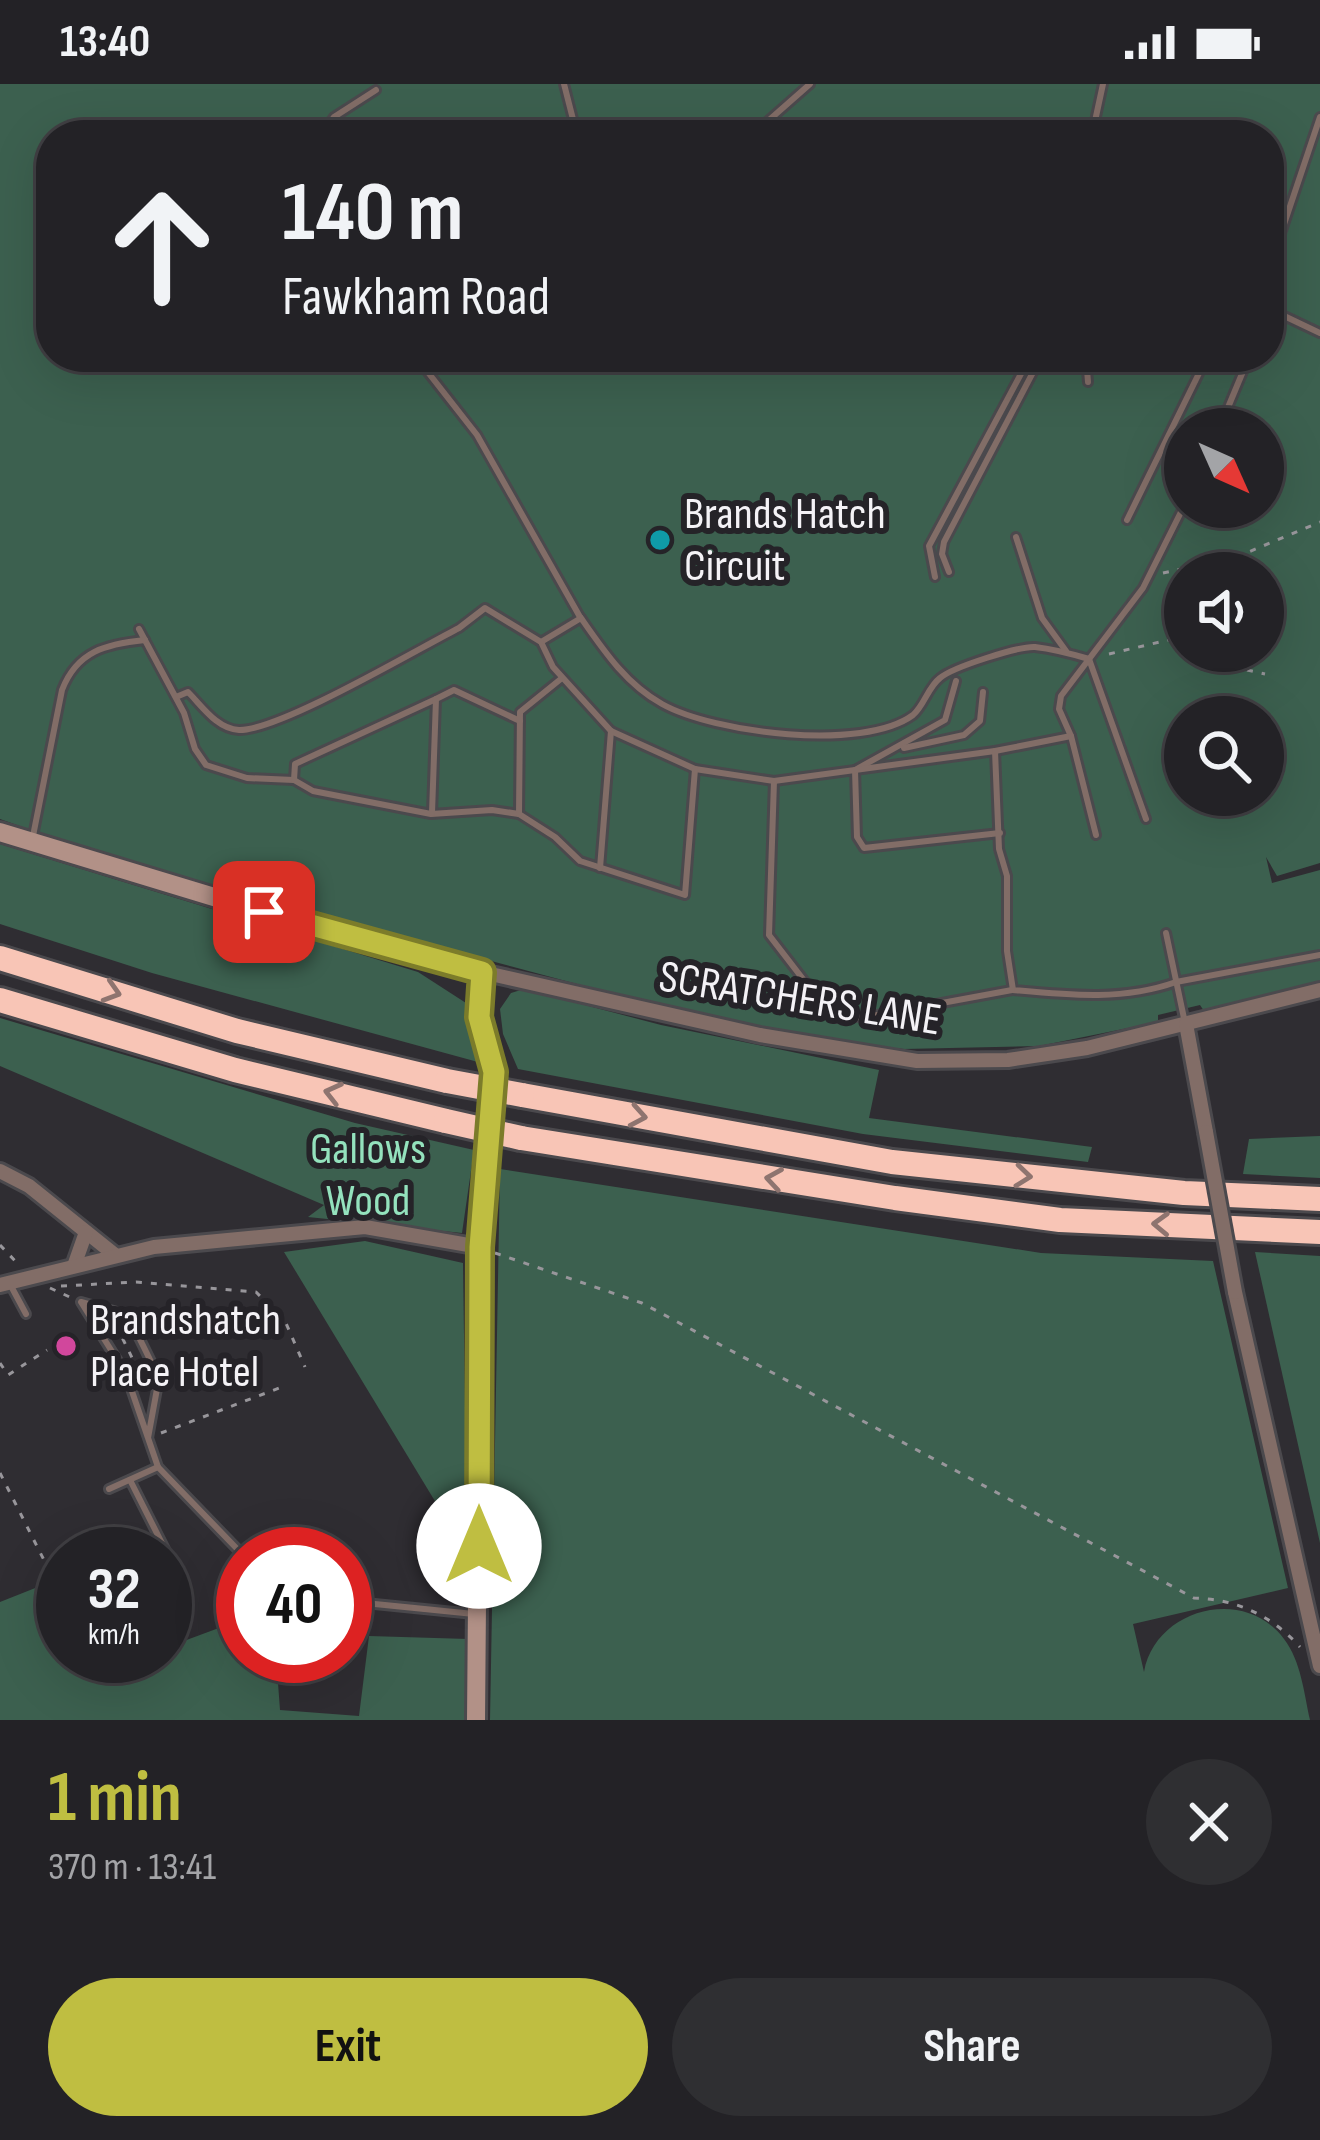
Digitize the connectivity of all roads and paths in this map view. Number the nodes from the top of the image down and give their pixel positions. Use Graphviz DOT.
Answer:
graph roads {
  1 [pos="564,84"];
  2 [pos="811,84"];
  3 [pos="1103,84"];
  4 [pos="376,90"];
  5 [pos="1320,117"];
  6 [pos="332,120"];
  7 [pos="573,120"];
  8 [pos="769,120"];
  9 [pos="1095,120"];
  10 [pos="1316,136"];
  11 [pos="1284,195"];
  12 [pos="1291,198"];
  13 [pos="1284,220"];
  14 [pos="1284,316"];
  15 [pos="1320,333"];
  16 [pos="428,372"];
  17 [pos="1022,372"];
  18 [pos="1034,372"];
  19 [pos="1087,372"];
  20 [pos="1200,372"];
  21 [pos="1243,372"];
  22 [pos="1088,382"];
  23 [pos="1228,408"];
  24 [pos="1126,520"];
  25 [pos="1320,522"];
  26 [pos="1173,528"];
  27 [pos="1016,537"];
  28 [pos="949,572"];
  29 [pos="1150,576"];
  30 [pos="935,577"];
  31 [pos="580,618"];
  32 [pos="139,629"];
  33 [pos="145,640"];
  34 [pos="1164,641"];
  35 [pos="541,643"];
  36 [pos="1069,653"];
  37 [pos="1089,659"];
  38 [pos="1256,672"];
  39 [pos="1265,674"];
  40 [pos="562,678"];
  41 [pos="956,680"];
  42 [pos="983,692"];
  43 [pos="176,698"];
  44 [pos="436,699"];
  45 [pos="520,721"];
  46 [pos="611,731"];
  47 [pos="1071,736"];
  48 [pos="895,750"];
  49 [pos="995,751"];
  50 [pos="695,770"];
  51 [pos="855,770"];
  52 [pos="294,780"];
  53 [pos="774,781"];
  54 [pos="431,814"];
  55 [pos="519,814"];
  56 [pos="1146,819"];
  57 [pos="0,832"];
  58 [pos="1000,833"];
  59 [pos="1096,835"];
  60 [pos="32,842"];
  61 [pos="600,868"];
  62 [pos="1166,933"];
  63 [pos="1320,955"];
  64 [pos="0,958"];
  65 [pos="482,972"];
  66 [pos="1176,982"];
  67 [pos="1013,990"];
  68 [pos="1320,991"];
  69 [pos="0,1000"];
  70 [pos="1186,1024"];
  71 [pos="0,1171"];
  72 [pos="1320,1199"];
  73 [pos="86,1232"];
  74 [pos="1320,1232"];
  75 [pos="0,1245"];
  76 [pos="480,1247"];
  77 [pos="115,1256"];
  78 [pos="74,1266"];
  79 [pos="39,1283"];
  80 [pos="8,1287"];
  81 [pos="81,1302"];
  82 [pos="26,1314"];
  83 [pos="46,1350"];
  84 [pos="0,1363"];
  85 [pos="305,1366"];
  86 [pos="140,1374"];
  87 [pos="144,1383"];
  88 [pos="286,1385"];
  89 [pos="148,1438"];
  90 [pos="158,1467"];
  91 [pos="0,1473"];
  92 [pos="130,1480"];
  93 [pos="109,1489"];
  94 [pos="154,1527"];
  95 [pos="216,1527"];
  96 [pos="36,1544"];
  97 [pos="372,1604"];
  98 [pos="478,1614"];
  99 [pos="1320,1664"];
  100 [pos="476,1720"];
  1 -- 7 [label="lane"];
  2 -- 8 [label="lane"];
  3 -- 9 [label="lane"];
  4 -- 6 [label="lane"];
  5 -- 10 [label="lane"];
  10 -- 12 [label="lane"];
  11 -- 12 [label="path"];
  12 -- 13 [label="lane"];
  14 -- 15 [label="lane"];
  16 -- 31 [label="lane"];
  17 -- 30 [label="lane"];
  18 -- 28 [label="lane"];
  19 -- 22 [label="lane"];
  20 -- 24 [label="lane"];
  21 -- 23 [label="lane"];
  25 -- 29 [label="path"];
  26 -- 29 [label="lane"];
  27 -- 36 [label="lane"];
  29 -- 37 [label="lane"];
  31 -- 35 [label="lane"];
  31 -- 36 [label="lane"];
  32 -- 33 [label="lane"];
  33 -- 43 [label="lane"];
  33 -- 60 [label="lane"];
  34 -- 37 [label="path"];
  35 -- 40 [label="lane"];
  35 -- 43 [label="lane"];
  36 -- 37 [label="lane"];
  37 -- 47 [label="lane"];
  37 -- 56 [label="lane"];
  38 -- 39 [label="path"];
  40 -- 45 [label="lane"];
  40 -- 46 [label="lane"];
  41 -- 48 [label="lane"];
  42 -- 48 [label="lane"];
  43 -- 52 [label="lane"];
  44 -- 45 [label="lane"];
  44 -- 52 [label="lane"];
  44 -- 54 [label="lane"];
  45 -- 55 [label="lane"];
  46 -- 50 [label="lane"];
  46 -- 61 [label="lane"];
  47 -- 49 [label="lane"];
  47 -- 59 [label="lane"];
  48 -- 51 [label="lane"];
  49 -- 51 [label="lane"];
  49 -- 58 [label="lane"];
  50 -- 53 [label="lane"];
  50 -- 61 [label="lane"];
  51 -- 53 [label="lane"];
  51 -- 58 [label="lane"];
  52 -- 54 [label="lane"];
  53 -- 67 [label="lane"];
  54 -- 55 [label="lane"];
  55 -- 61 [label="lane"];
  57 -- 60 [label="street"];
  58 -- 67 [label="lane"];
  60 -- 65 [label="street"];
  62 -- 66 [label="lane"];
  63 -- 66 [label="lane"];
  64 -- 72 [label="highway, one-way, bridge"];
  65 -- 70 [label="street, SCRATCHERS LANE"];
  65 -- 76 [label="street"];
  66 -- 67 [label="lane"];
  66 -- 70 [label="lane"];
  68 -- 70 [label="street, SCRATCHERS LANE"];
  74 -- 69 [label="highway, one-way, bridge"];
  70 -- 99 [label="street, bridge"];
  71 -- 73 [label="street"];
  73 -- 77 [label="street"];
  73 -- 78 [label="street"];
  75 -- 79 [label="path"];
  76 -- 77 [label="street"];
  76 -- 98 [label="street"];
  76 -- 99 [label="path"];
  77 -- 78 [label="street"];
  78 -- 79 [label="street"];
  79 -- 80 [label="street"];
  79 -- 80 [label="path"];
  79 -- 81 [label="path"];
  79 -- 85 [label="path"];
  80 -- 82 [label="lane"];
  81 -- 89 [label="lane"];
  81 -- 89 [label="lane"];
  83 -- 84 [label="path"];
  86 -- 86 [label="path"];
  86 -- 87 [label="path"];
  88 -- 89 [label="path"];
  89 -- 90 [label="lane"];
  90 -- 92 [label="lane"];
  90 -- 95 [label="lane"];
  91 -- 96 [label="path"];
  92 -- 93 [label="lane"];
  92 -- 94 [label="lane"];
  97 -- 98 [label="lane"];
  98 -- 100 [label="street"];
}
